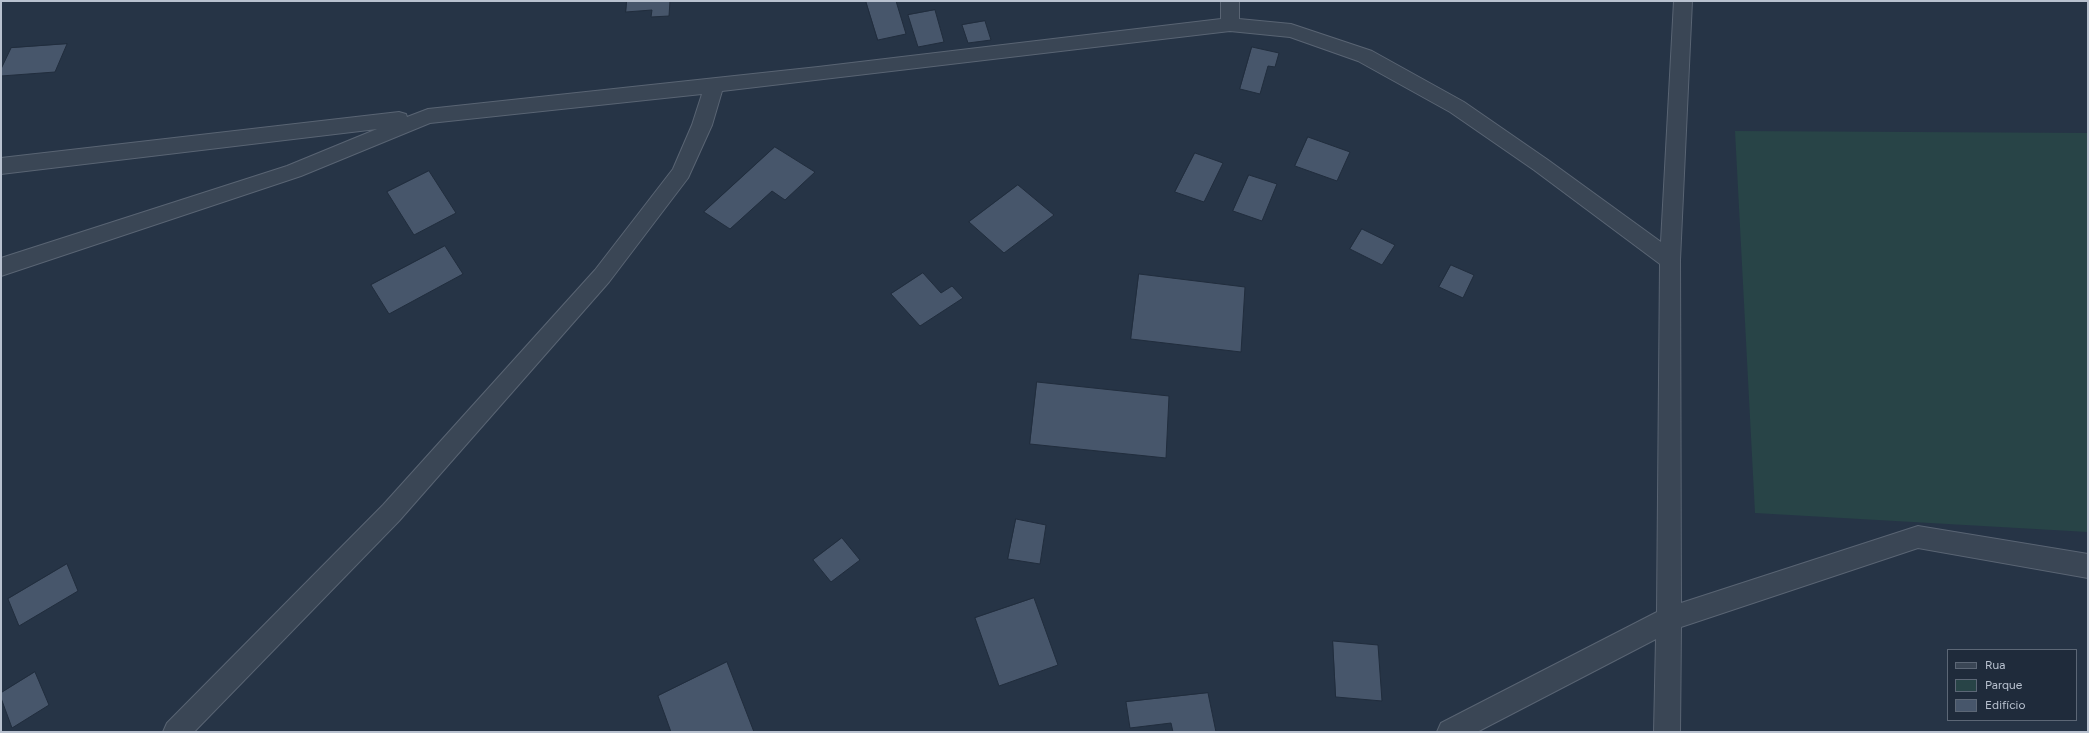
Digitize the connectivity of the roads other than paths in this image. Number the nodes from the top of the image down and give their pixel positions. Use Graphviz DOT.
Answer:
graph roads {
  1 [pos="1230,1"];
  2 [pos="1683,1"];
  3 [pos="1230,24"];
  4 [pos="714,85"];
  5 [pos="428,116"];
  6 [pos="1,166"];
  7 [pos="1670,260"];
  8 [pos="1,267"];
  9 [pos="2088,566"];
  10 [pos="1669,619"];
  11 [pos="176,732"];
  12 [pos="1450,732"];
  13 [pos="1667,732"];
  1 -- 3 [label="street"];
  2 -- 7 [label="street"];
  3 -- 4 [label="street"];
  3 -- 7 [label="street"];
  4 -- 5 [label="street"];
  4 -- 11 [label="street"];
  5 -- 6 [label="street"];
  5 -- 8 [label="street"];
  7 -- 10 [label="street"];
  9 -- 10 [label="street"];
  10 -- 12 [label="street"];
  10 -- 13 [label="street"];
}
